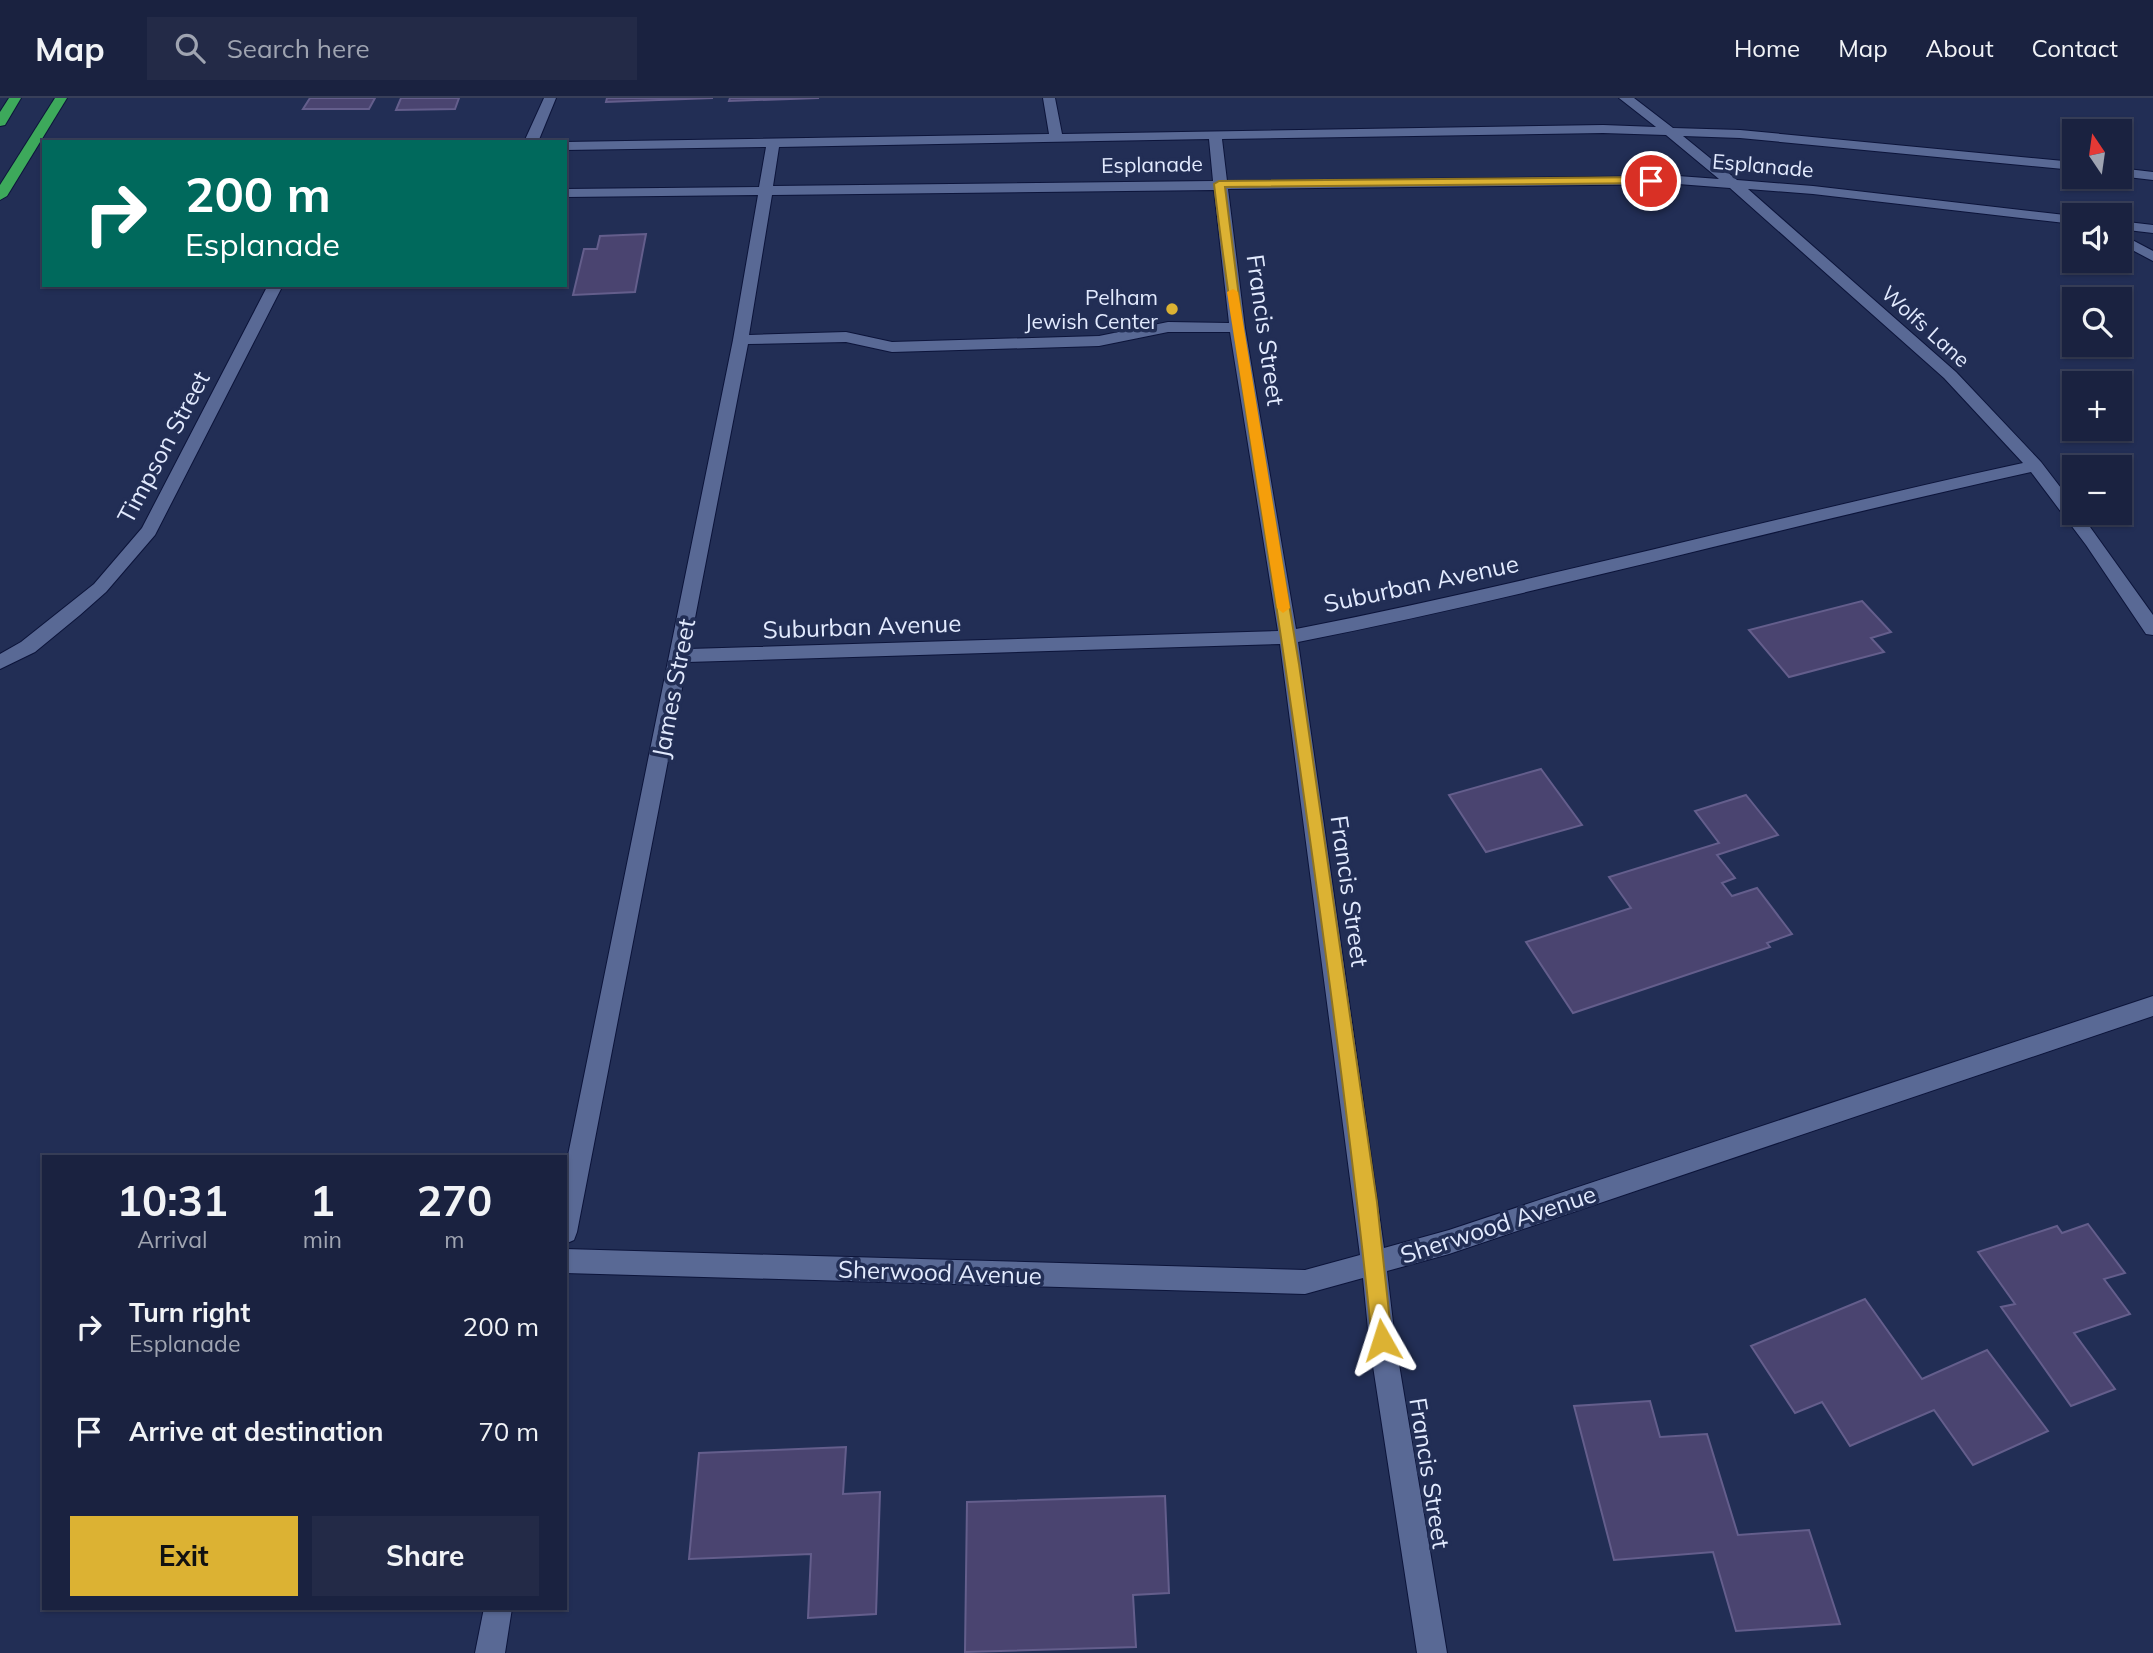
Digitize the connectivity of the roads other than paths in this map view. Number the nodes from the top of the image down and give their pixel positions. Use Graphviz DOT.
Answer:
graph roads {
  1 [pos="15,98"];
  2 [pos="61,98"];
  3 [pos="550,98"];
  4 [pos="1049,98"];
  5 [pos="1625,98"];
  6 [pos="0,122"];
  7 [pos="1669,131"];
  8 [pos="1056,137"];
  9 [pos="1215,137"];
  10 [pos="532,140"];
  11 [pos="773,143"];
  12 [pos="567,146"];
  13 [pos="2062,165"];
  14 [pos="2132,174"];
  15 [pos="2153,176"];
  16 [pos="1732,183"];
  17 [pos="1219,184"];
  18 [pos="766,191"];
  19 [pos="567,193"];
  20 [pos="0,196"];
  21 [pos="2062,219"];
  22 [pos="2132,227"];
  23 [pos="2153,229"];
  24 [pos="2132,245"];
  25 [pos="2153,257"];
  26 [pos="275,287"];
  27 [pos="1237,328"];
  28 [pos="741,340"];
  29 [pos="2035,466"];
  30 [pos="2153,629"];
  31 [pos="1288,637"];
  32 [pos="679,656"];
  33 [pos="0,663"];
  34 [pos="2153,1006"];
  35 [pos="567,1222"];
  36 [pos="567,1261"];
  37 [pos="1373,1263"];
  38 [pos="498,1610"];
  39 [pos="490,1653"];
  40 [pos="1433,1653"];
  1 -- 6 [label="highway"];
  2 -- 20 [label="highway"];
  3 -- 10 [label="street"];
  4 -- 8 [label="street"];
  5 -- 7 [label="street, Wolfs Lane"];
  7 -- 9 [label="street, Esplanade"];
  7 -- 13 [label="street, Esplanade"];
  7 -- 16 [label="street, Wolfs Lane"];
  8 -- 9 [label="street, Esplanade"];
  8 -- 11 [label="street, Esplanade"];
  9 -- 17 [label="street, Francis Street"];
  11 -- 12 [label="street, Esplanade"];
  11 -- 18 [label="street, James Street"];
  14 -- 15 [label="street"];
  16 -- 17 [label="street, Esplanade"];
  16 -- 21 [label="street, Esplanade"];
  16 -- 29 [label="street, Wolfs Lane"];
  17 -- 18 [label="street, Esplanade"];
  17 -- 27 [label="street, Francis Street"];
  18 -- 19 [label="street, Esplanade"];
  18 -- 28 [label="street, James Street"];
  22 -- 23 [label="street"];
  24 -- 25 [label="street"];
  26 -- 33 [label="street, Timpson Street"];
  27 -- 28 [label="street"];
  27 -- 31 [label="street, Francis Street"];
  28 -- 32 [label="street, James Street"];
  29 -- 30 [label="street, Wolfs Lane"];
  29 -- 31 [label="street, Suburban Avenue"];
  31 -- 32 [label="street, Suburban Avenue"];
  31 -- 37 [label="street, Francis Street"];
  32 -- 35 [label="street, James Street"];
  34 -- 37 [label="street, Sherwood Avenue"];
  36 -- 37 [label="street, Sherwood Avenue"];
  37 -- 40 [label="street, Francis Street"];
  38 -- 39 [label="street"];
}
